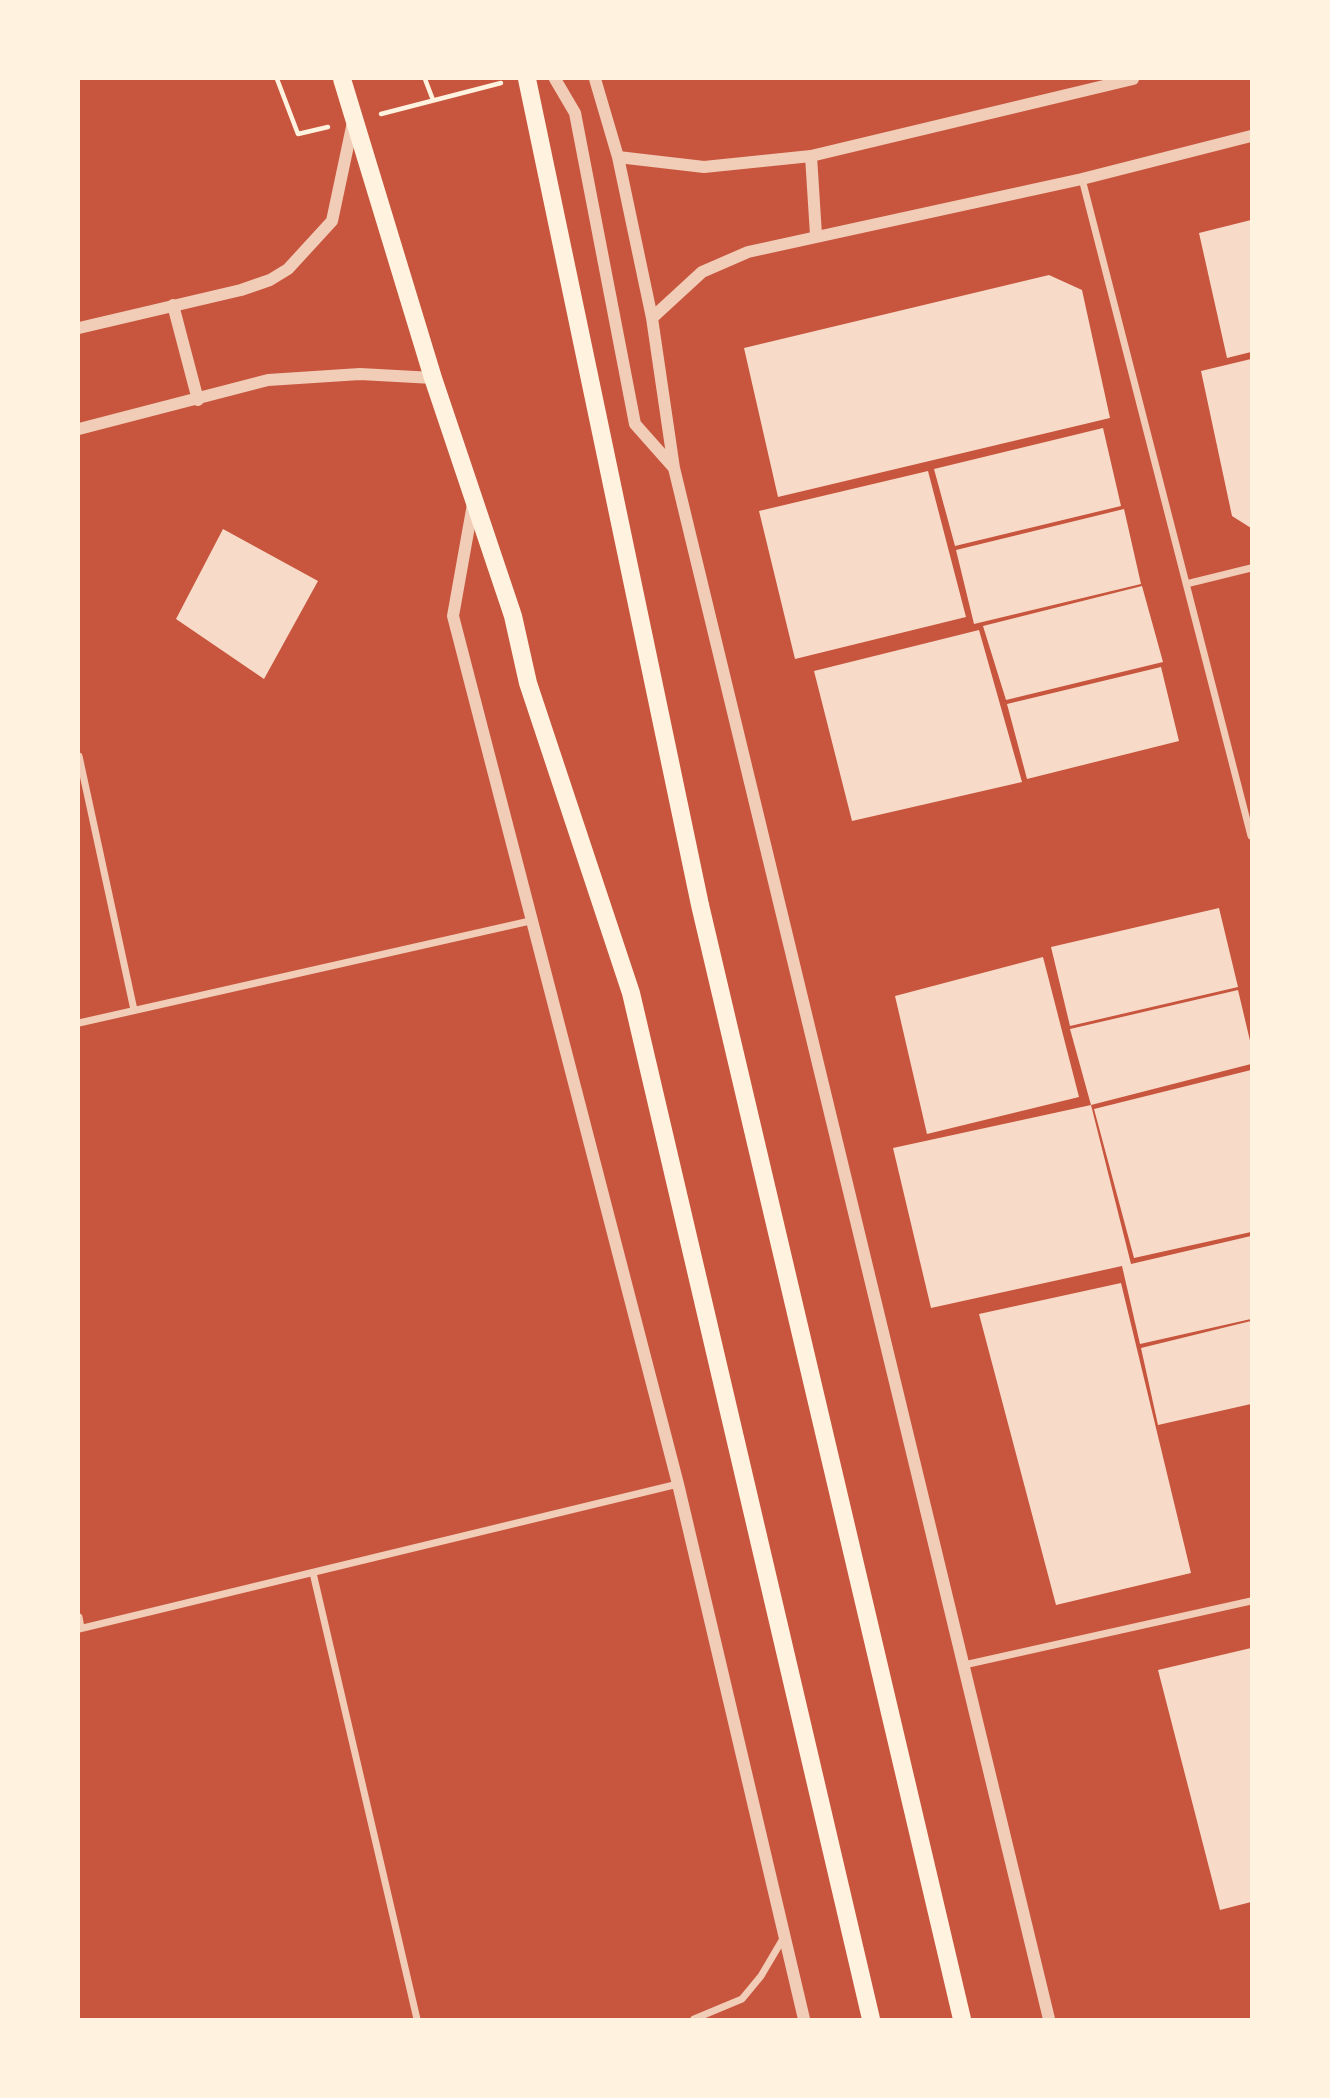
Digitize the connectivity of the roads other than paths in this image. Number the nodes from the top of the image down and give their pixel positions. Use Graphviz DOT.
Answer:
graph roads {
  1 [pos="342,79"];
  2 [pos="555,79"];
  3 [pos="595,79"];
  4 [pos="1133,79"];
  5 [pos="519,80"];
  6 [pos="346,123"];
  7 [pos="1251,136"];
  8 [pos="811,156"];
  9 [pos="618,158"];
  10 [pos="1082,179"];
  11 [pos="817,235"];
  12 [pos="173,305"];
  13 [pos="652,318"];
  14 [pos="79,328"];
  15 [pos="433,378"];
  16 [pos="198,400"];
  17 [pos="79,429"];
  18 [pos="674,468"];
  19 [pos="474,500"];
  20 [pos="1251,568"];
  21 [pos="1186,584"];
  22 [pos="79,756"];
  23 [pos="1251,836"];
  24 [pos="530,921"];
  25 [pos="134,1010"];
  26 [pos="79,1023"];
  27 [pos="678,1484"];
  28 [pos="313,1573"];
  29 [pos="1251,1601"];
  30 [pos="79,1617"];
  31 [pos="80,1629"];
  32 [pos="964,1665"];
  33 [pos="784,1936"];
  34 [pos="417,2019"];
  35 [pos="694,2019"];
  36 [pos="804,2019"];
  37 [pos="871,2019"];
  38 [pos="961,2019"];
  39 [pos="1049,2019"];
  1 -- 6 [label="main road"];
  2 -- 18 [label="street"];
  3 -- 9 [label="street"];
  4 -- 8 [label="street"];
  5 -- 38 [label="main road"];
  6 -- 12 [label="street"];
  6 -- 15 [label="main road"];
  7 -- 10 [label="street"];
  8 -- 9 [label="street"];
  8 -- 11 [label="street"];
  9 -- 13 [label="street"];
  10 -- 11 [label="street"];
  10 -- 21 [label="street"];
  11 -- 13 [label="street"];
  12 -- 14 [label="street"];
  12 -- 16 [label="street"];
  13 -- 18 [label="street"];
  15 -- 16 [label="street"];
  15 -- 19 [label="main road"];
  16 -- 17 [label="street"];
  18 -- 32 [label="street"];
  19 -- 24 [label="street"];
  19 -- 37 [label="main road"];
  20 -- 21 [label="street"];
  21 -- 23 [label="street"];
  22 -- 25 [label="street"];
  24 -- 25 [label="street"];
  24 -- 27 [label="street"];
  25 -- 26 [label="street"];
  27 -- 28 [label="street"];
  27 -- 33 [label="street"];
  28 -- 31 [label="street"];
  28 -- 34 [label="street"];
  29 -- 32 [label="street"];
  30 -- 31 [label="street"];
  32 -- 39 [label="street"];
  33 -- 35 [label="street"];
  33 -- 36 [label="street"];
}
